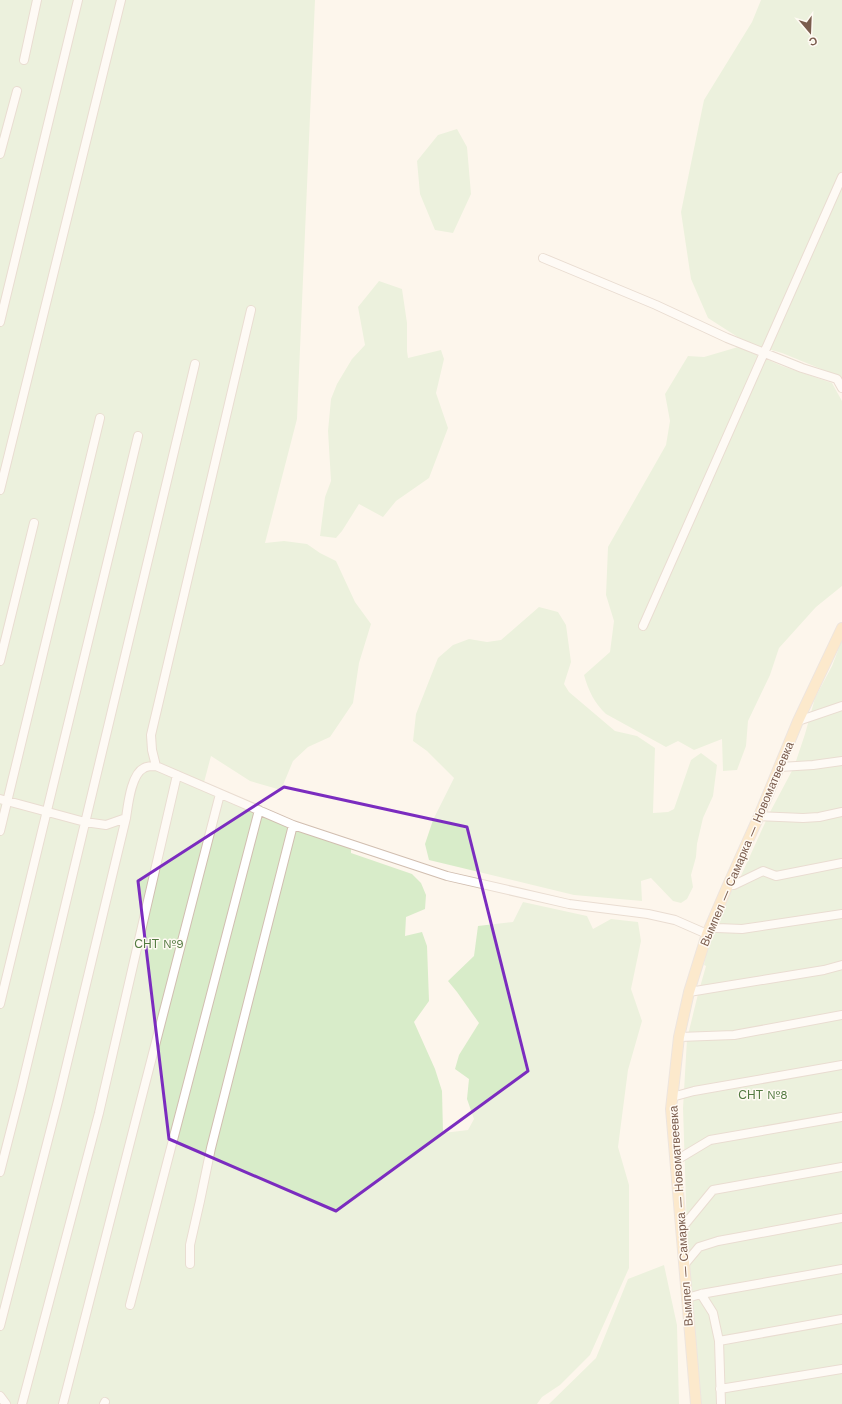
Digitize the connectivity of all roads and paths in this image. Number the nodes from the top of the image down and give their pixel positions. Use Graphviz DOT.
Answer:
graph roads {
  1 [pos="37,0"];
  2 [pos="78,0"];
  3 [pos="122,0"];
  4 [pos="24,60"];
  5 [pos="17,91"];
  6 [pos="0,154"];
  7 [pos="842,178"];
  8 [pos="543,258"];
  9 [pos="252,310"];
  10 [pos="0,322"];
  11 [pos="764,353"];
  12 [pos="195,364"];
  13 [pos="842,388"];
  14 [pos="100,418"];
  15 [pos="138,436"];
  16 [pos="0,490"];
  17 [pos="34,523"];
  18 [pos="643,626"];
  19 [pos="842,628"];
  20 [pos="0,662"];
  21 [pos="842,706"];
  22 [pos="798,721"];
  23 [pos="842,761"];
  24 [pos="156,766"];
  25 [pos="780,767"];
  26 [pos="177,775"];
  27 [pos="220,794"];
  28 [pos="4,800"];
  29 [pos="259,810"];
  30 [pos="46,812"];
  31 [pos="842,812"];
  32 [pos="759,816"];
  33 [pos="126,818"];
  34 [pos="85,822"];
  35 [pos="293,825"];
  36 [pos="0,831"];
  37 [pos="842,863"];
  38 [pos="728,884"];
  39 [pos="842,914"];
  40 [pos="709,930"];
  41 [pos="842,965"];
  42 [pos="689,992"];
  43 [pos="0,1004"];
  44 [pos="842,1015"];
  45 [pos="679,1037"];
  46 [pos="842,1065"];
  47 [pos="672,1097"];
  48 [pos="842,1116"];
  49 [pos="675,1161"];
  50 [pos="842,1167"];
  51 [pos="0,1172"];
  52 [pos="842,1218"];
  53 [pos="681,1230"];
  54 [pos="190,1264"];
  55 [pos="684,1265"];
  56 [pos="842,1269"];
  57 [pos="701,1294"];
  58 [pos="687,1298"];
  59 [pos="130,1305"];
  60 [pos="842,1319"];
  61 [pos="0,1326"];
  62 [pos="719,1341"];
  63 [pos="842,1369"];
  64 [pos="720,1389"];
  65 [pos="0,1396"];
  66 [pos="6,1404"];
  67 [pos="22,1404"];
  68 [pos="64,1404"];
  69 [pos="696,1404"];
  70 [pos="721,1404"];
  1 -- 4 [label="street"];
  2 -- 10 [label="street"];
  3 -- 16 [label="street"];
  5 -- 6 [label="street"];
  7 -- 11 [label="street"];
  8 -- 11 [label="street"];
  9 -- 24 [label="street"];
  11 -- 13 [label="street"];
  11 -- 18 [label="street"];
  12 -- 34 [label="street"];
  14 -- 28 [label="street"];
  15 -- 30 [label="street"];
  17 -- 20 [label="street"];
  19 -- 22 [label="main road, Вымпел — Самарка — Новоматвеевка"];
  21 -- 22 [label="street"];
  22 -- 25 [label="main road, Вымпел — Самарка — Новоматвеевка"];
  23 -- 25 [label="street"];
  24 -- 26 [label="street"];
  24 -- 33 [label="street"];
  25 -- 32 [label="main road, Вымпел — Самарка — Новоматвеевка"];
  26 -- 27 [label="street"];
  26 -- 67 [label="street"];
  27 -- 29 [label="street"];
  27 -- 68 [label="street"];
  28 -- 30 [label="street"];
  28 -- 36 [label="street"];
  29 -- 35 [label="street"];
  29 -- 59 [label="street"];
  30 -- 34 [label="street"];
  30 -- 43 [label="street"];
  31 -- 32 [label="street"];
  32 -- 38 [label="main road, Вымпел — Самарка — Новоматвеевка"];
  33 -- 34 [label="street"];
  33 -- 61 [label="street"];
  34 -- 51 [label="street"];
  35 -- 40 [label="street"];
  35 -- 54 [label="street"];
  37 -- 38 [label="street"];
  38 -- 40 [label="main road, Вымпел — Самарка — Новоматвеевка"];
  39 -- 40 [label="street"];
  40 -- 42 [label="main road, Вымпел — Самарка — Новоматвеевка"];
  41 -- 42 [label="street"];
  42 -- 45 [label="main road, Вымпел — Самарка — Новоматвеевка"];
  44 -- 45 [label="street"];
  45 -- 47 [label="main road, Вымпел — Самарка — Новоматвеевка"];
  46 -- 47 [label="street"];
  47 -- 49 [label="main road, Вымпел — Самарка — Новоматвеевка"];
  48 -- 49 [label="street"];
  49 -- 53 [label="main road, Вымпел — Самарка — Новоматвеевка"];
  50 -- 53 [label="street"];
  52 -- 55 [label="street"];
  53 -- 55 [label="main road, Вымпел — Самарка — Новоматвеевка"];
  55 -- 58 [label="main road, Вымпел — Самарка — Новоматвеевка"];
  56 -- 57 [label="street"];
  57 -- 58 [label="street"];
  57 -- 62 [label="street"];
  58 -- 69 [label="main road, Вымпел — Самарка — Новоматвеевка"];
  60 -- 62 [label="street"];
  62 -- 64 [label="street"];
  63 -- 64 [label="street"];
  64 -- 70 [label="street"];
  65 -- 66 [label="street"];
}
